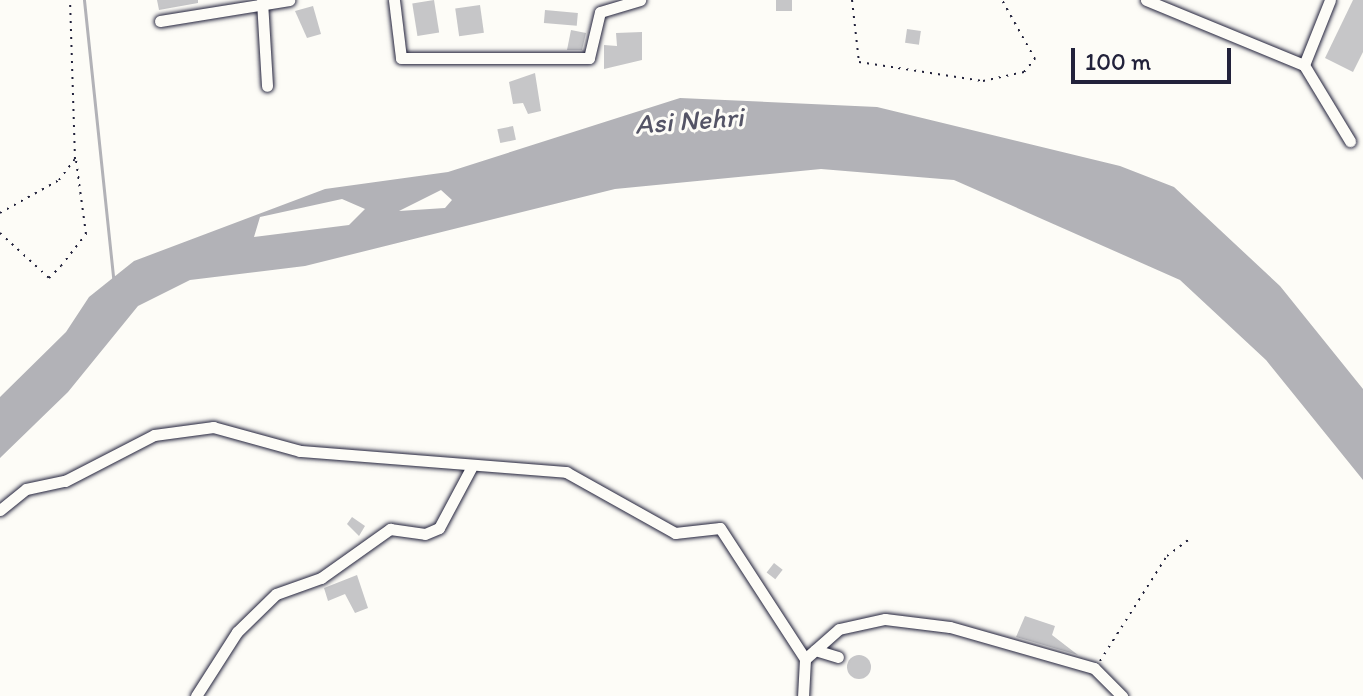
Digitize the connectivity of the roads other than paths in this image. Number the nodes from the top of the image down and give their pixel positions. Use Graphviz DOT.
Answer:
graph roads {
  1 [pos="289,0"];
  2 [pos="394,0"];
  3 [pos="640,0"];
  4 [pos="1146,0"];
  5 [pos="1330,0"];
  6 [pos="262,2"];
  7 [pos="160,21"];
  8 [pos="1304,65"];
  9 [pos="267,86"];
  10 [pos="1350,141"];
  11 [pos="471,468"];
  12 [pos="0,510"];
  13 [pos="815,650"];
  14 [pos="838,657"];
  15 [pos="805,659"];
  16 [pos="196,696"];
  17 [pos="803,696"];
  18 [pos="1122,696"];
  1 -- 6 [label="street"];
  2 -- 3 [label="street"];
  4 -- 8 [label="street"];
  5 -- 8 [label="street"];
  6 -- 7 [label="street"];
  6 -- 9 [label="street"];
  8 -- 10 [label="street"];
  11 -- 12 [label="street"];
  11 -- 15 [label="street"];
  11 -- 16 [label="street"];
  13 -- 14 [label="street"];
  13 -- 15 [label="street"];
  13 -- 18 [label="street"];
  15 -- 17 [label="street"];
}
